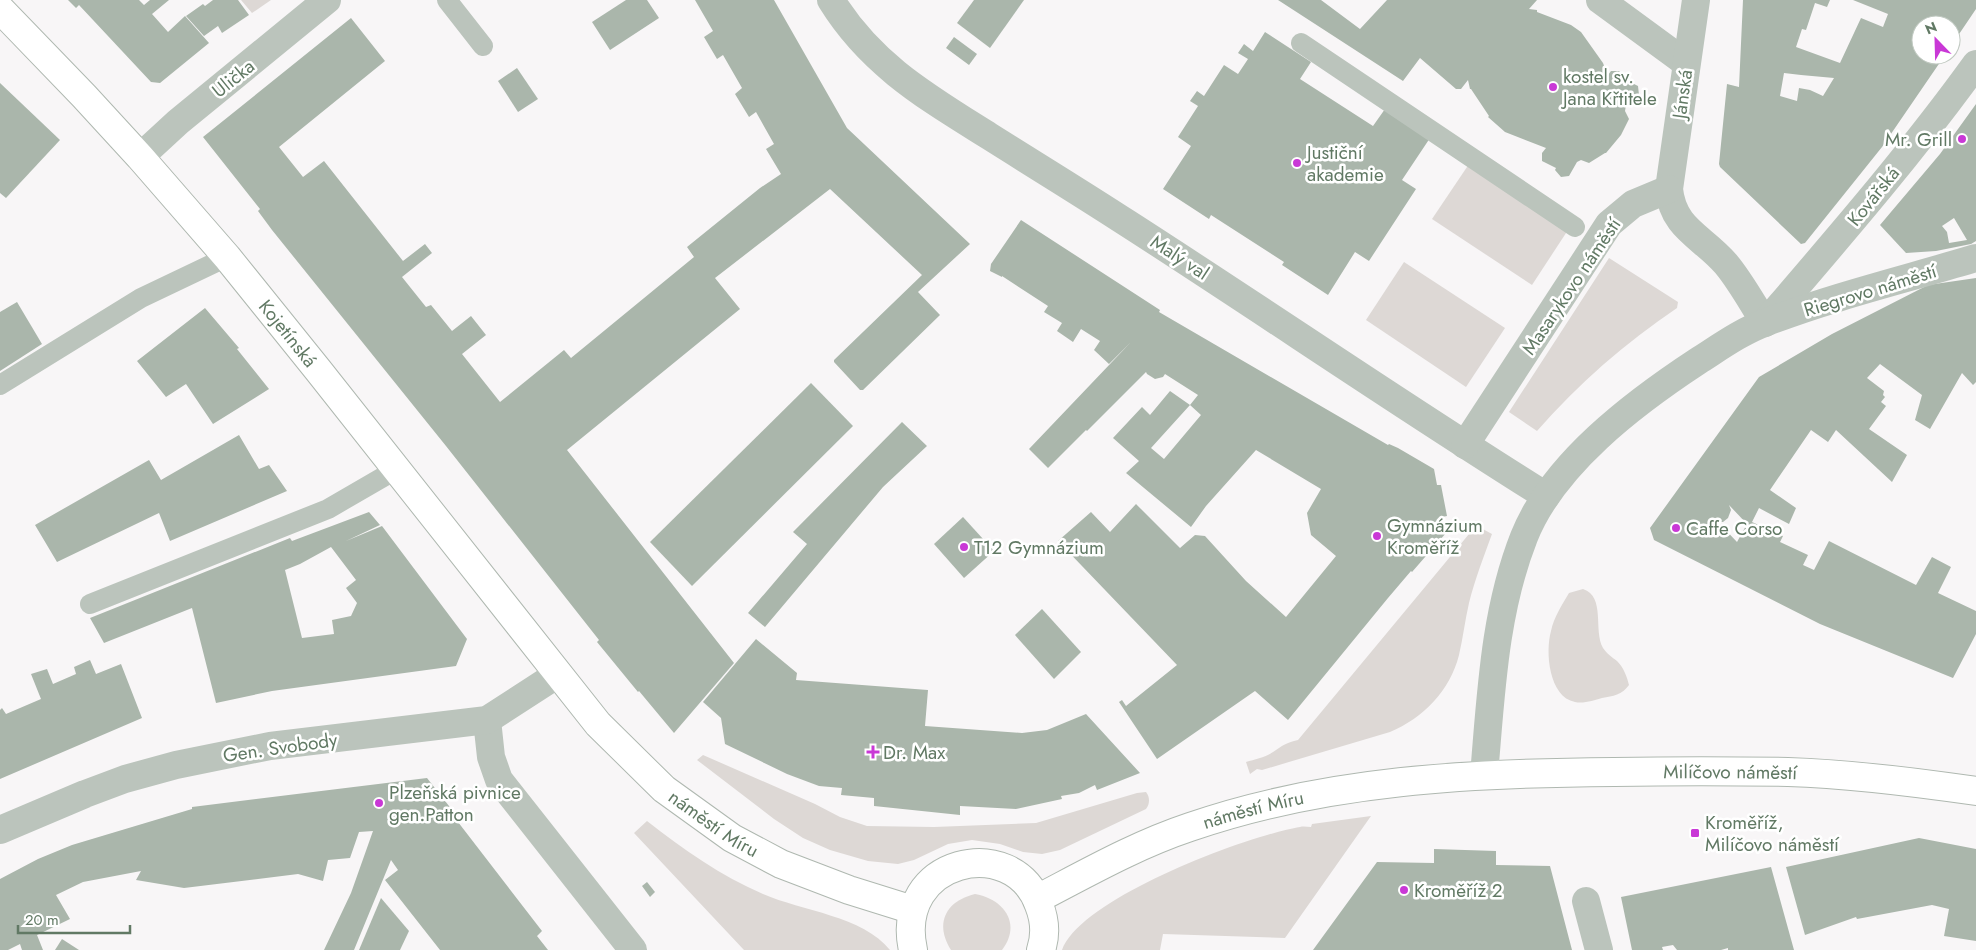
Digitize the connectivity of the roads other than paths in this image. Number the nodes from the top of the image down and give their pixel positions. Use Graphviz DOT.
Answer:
graph roads {
  1 [pos="327,0"];
  2 [pos="447,0"];
  3 [pos="831,0"];
  4 [pos="1600,0"];
  5 [pos="1696,0"];
  6 [pos="0,9"];
  7 [pos="1301,43"];
  8 [pos="483,46"];
  9 [pos="1686,63"];
  10 [pos="1976,64"];
  11 [pos="140,158"];
  12 [pos="1669,189"];
  13 [pos="1575,227"];
  14 [pos="226,258"];
  15 [pos="1976,258"];
  16 [pos="1765,323"];
  17 [pos="0,385"];
  18 [pos="1465,445"];
  19 [pos="397,469"];
  20 [pos="1546,496"];
  21 [pos="90,604"];
  22 [pos="558,674"];
  23 [pos="486,720"];
  24 [pos="1484,775"];
  25 [pos="1976,791"];
  26 [pos="0,830"];
  27 [pos="1037,899"];
  28 [pos="1586,901"];
  29 [pos="913,910"];
  30 [pos="633,950"];
  31 [pos="913,950"];
  32 [pos="1041,950"];
  33 [pos="1599,950"];
  1 -- 11 [label="street, Ulička"];
  2 -- 8 [label="lane"];
  3 -- 18 [label="street, Malý val"];
  4 -- 9 [label="street"];
  5 -- 9 [label="street, Jánská"];
  6 -- 11 [label="main road, Kojetínská"];
  7 -- 13 [label="lane"];
  9 -- 12 [label="street, Jánská"];
  10 -- 16 [label="street, Kovářská"];
  11 -- 14 [label="main road, Kojetínská"];
  12 -- 16 [label="street"];
  12 -- 18 [label="street, Masarykovo náměstí"];
  14 -- 17 [label="lane"];
  14 -- 19 [label="main road, Kojetínská"];
  15 -- 16 [label="street, Riegrovo náměstí"];
  16 -- 20 [label="street"];
  18 -- 20 [label="street, Malý val"];
  19 -- 21 [label="lane"];
  19 -- 22 [label="main road, Kojetínská"];
  20 -- 24 [label="street"];
  22 -- 23 [label="street, Gen. Svobody"];
  22 -- 29 [label="main road, náměstí Míru"];
  23 -- 26 [label="street, Gen. Svobody"];
  23 -- 30 [label="street"];
  24 -- 25 [label="main road, Milíčovo náměstí"];
  24 -- 27 [label="main road, náměstí Míru"];
  27 -- 29 [label="main road"];
  27 -- 32 [label="main road"];
  28 -- 33 [label="street"];
  29 -- 31 [label="main road"];
}
